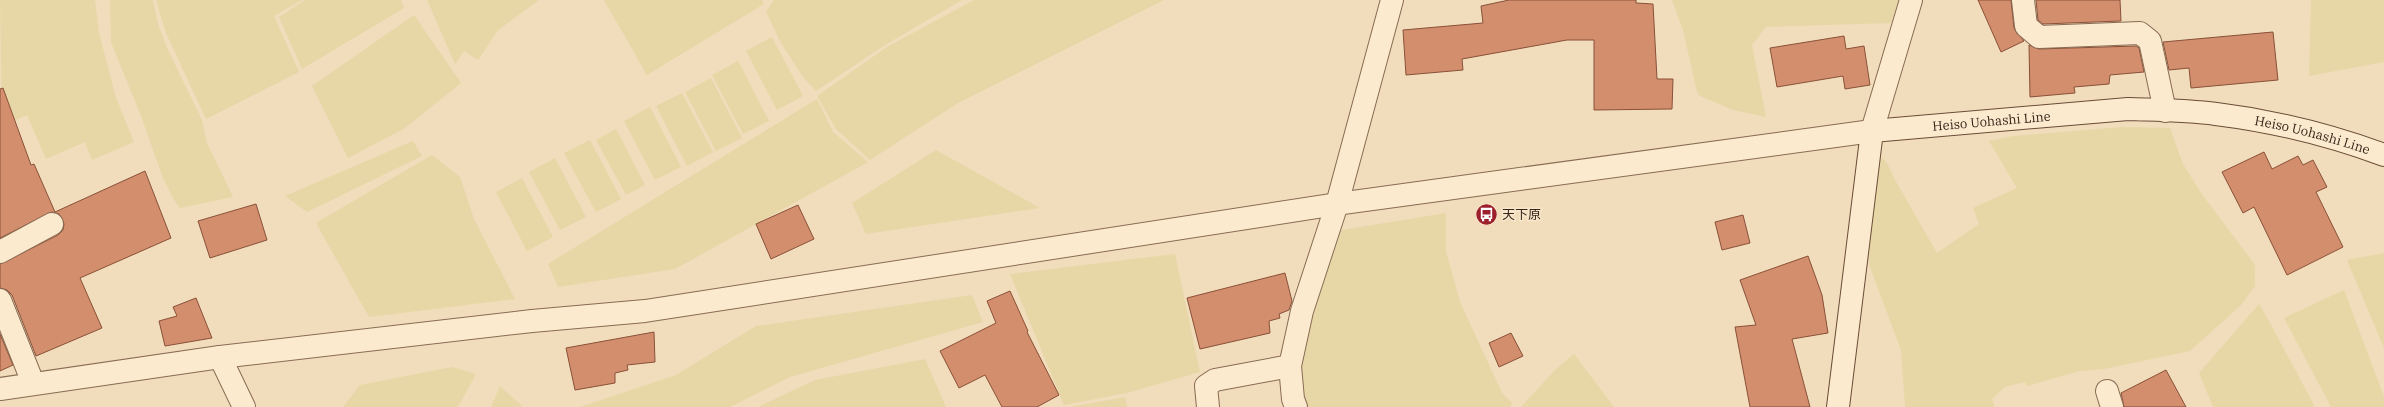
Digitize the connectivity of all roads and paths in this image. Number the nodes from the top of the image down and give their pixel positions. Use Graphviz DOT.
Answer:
graph roads {
  1 [pos="1392,0"];
  2 [pos="1911,0"];
  3 [pos="2023,0"];
  4 [pos="2165,111"];
  5 [pos="1872,131"];
  6 [pos="2384,155"];
  7 [pos="1337,204"];
  8 [pos="52,224"];
  9 [pos="0,252"];
  10 [pos="0,300"];
  11 [pos="220,357"];
  12 [pos="1290,366"];
  13 [pos="33,383"];
  14 [pos="0,389"];
  15 [pos="244,407"];
  16 [pos="1208,407"];
  17 [pos="1296,407"];
  18 [pos="1838,407"];
  1 -- 7 [label="street"];
  2 -- 5 [label="street"];
  3 -- 4 [label="street"];
  4 -- 5 [label="street, Heiso Uohashi Line"];
  4 -- 6 [label="street, Heiso Uohashi Line"];
  5 -- 7 [label="street, Heiso Uohashi Line"];
  5 -- 18 [label="street"];
  7 -- 11 [label="street, Heiso Uohashi Line"];
  7 -- 12 [label="street"];
  8 -- 9 [label="street"];
  10 -- 13 [label="street"];
  11 -- 13 [label="street, Heiso Uohashi Line"];
  11 -- 15 [label="street"];
  12 -- 16 [label="street"];
  12 -- 17 [label="street"];
  13 -- 14 [label="street, Heiso Uohashi Line"];
}
